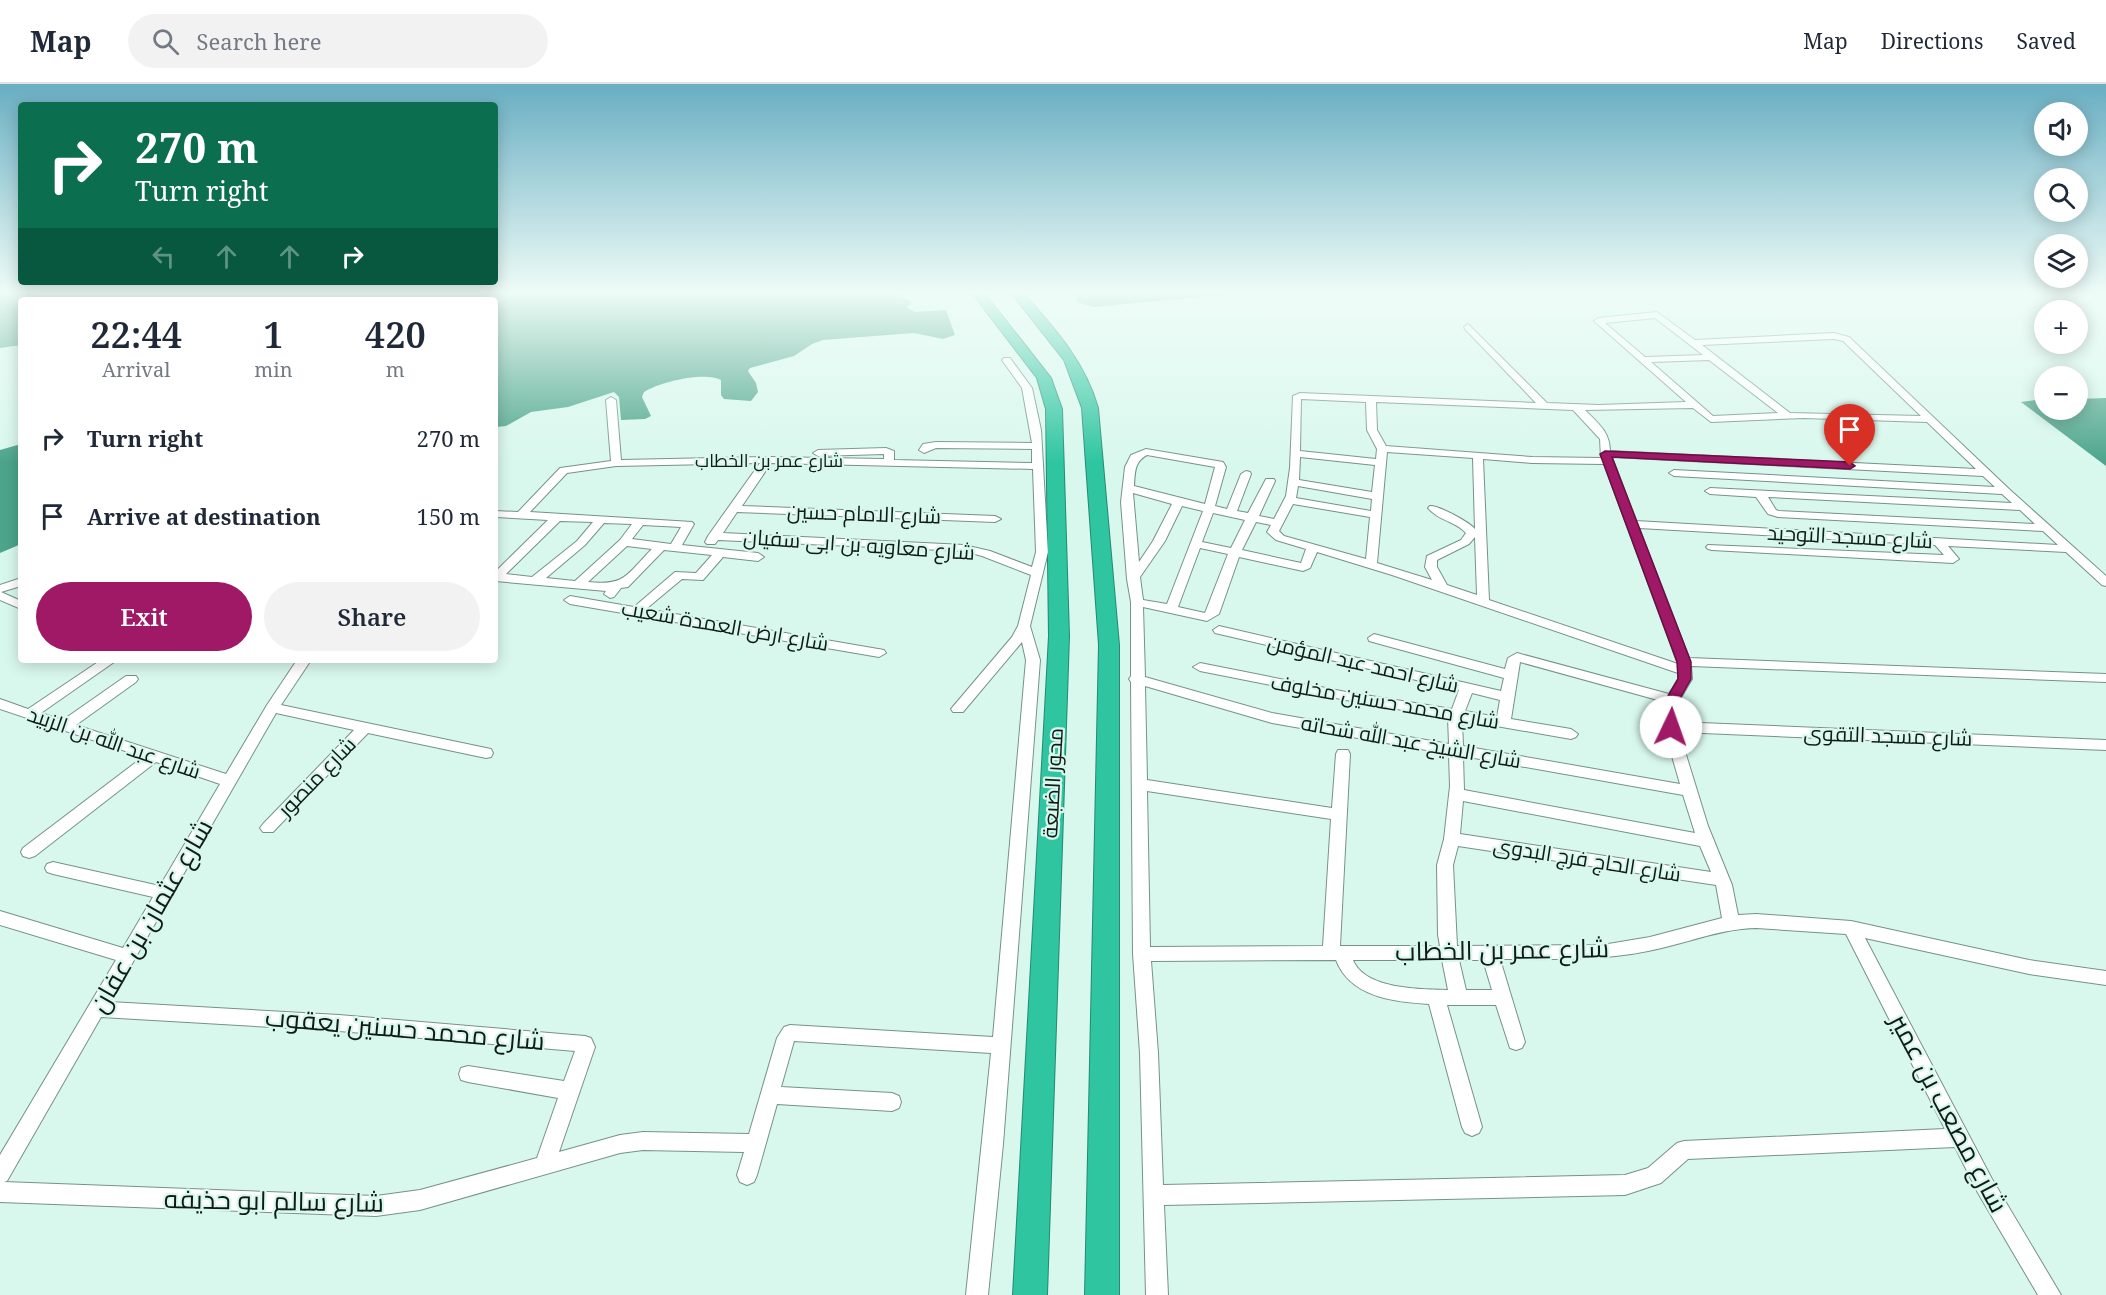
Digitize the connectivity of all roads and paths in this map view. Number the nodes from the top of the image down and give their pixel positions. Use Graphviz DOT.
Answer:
graph roads {
  1 [pos="1023,351"];
  2 [pos="1065,351"];
  3 [pos="1491,351"];
  4 [pos="1633,351"];
  5 [pos="1702,351"];
  6 [pos="1857,351"];
  7 [pos="1709,357"];
  8 [pos="1007,360"];
  9 [pos="1644,360"];
  10 [pos="1371,398"];
  11 [pos="611,400"];
  12 [pos="1544,405"];
  13 [pos="1696,405"];
  14 [pos="1576,407"];
  15 [pos="1788,416"];
  16 [pos="1929,419"];
  17 [pos="1037,446"];
  18 [pos="1382,448"];
  19 [pos="924,450"];
  20 [pos="726,451"];
  21 [pos="1294,453"];
  22 [pos="1478,455"];
  23 [pos="1607,457"];
  24 [pos="768,460"];
  25 [pos="889,462"];
  26 [pos="616,463"];
  27 [pos="1381,464"];
  28 [pos="1038,466"];
  29 [pos="1674,473"];
  30 [pos="1986,473"];
  31 [pos="1246,474"];
  32 [pos="1269,481"];
  33 [pos="1293,483"];
  34 [pos="1127,488"];
  35 [pos="1710,491"];
  36 [pos="2005,491"];
  37 [pos="1760,494"];
  38 [pos="1376,496"];
  39 [pos="1290,500"];
  40 [pos="1178,502"];
  41 [pos="2023,507"];
  42 [pos="1434,508"];
  43 [pos="733,509"];
  44 [pos="1209,509"];
  45 [pos="500,514"];
  46 [pos="1230,514"];
  47 [pos="520,516"];
  48 [pos="1375,516"];
  49 [pos="556,518"];
  50 [pos="995,519"];
  51 [pos="1252,519"];
  52 [pos="601,520"];
  53 [pos="640,522"];
  54 [pos="1278,524"];
  55 [pos="1631,524"];
  56 [pos="2046,528"];
  57 [pos="714,536"];
  58 [pos="624,542"];
  59 [pos="1939,542"];
  60 [pos="1197,544"];
  61 [pos="662,546"];
  62 [pos="1712,547"];
  63 [pos="675,548"];
  64 [pos="1312,549"];
  65 [pos="2068,549"];
  66 [pos="706,551"];
  67 [pos="1235,552"];
  68 [pos="720,553"];
  69 [pos="758,557"];
  70 [pos="1371,565"];
  71 [pos="1037,573"];
  72 [pos="498,575"];
  73 [pos="498,577"];
  74 [pos="1133,579"];
  75 [pos="536,580"];
  76 [pos="2106,582"];
  77 [pos="18,583"];
  78 [pos="579,584"];
  79 [pos="1442,587"];
  80 [pos="614,588"];
  81 [pos="0,589"];
  82 [pos="0,596"];
  83 [pos="570,600"];
  84 [pos="1137,602"];
  85 [pos="1483,602"];
  86 [pos="18,604"];
  87 [pos="600,604"];
  88 [pos="1171,609"];
  89 [pos="637,611"];
  90 [pos="1024,626"];
  91 [pos="1219,630"];
  92 [pos="1374,638"];
  93 [pos="879,653"];
  94 [pos="106,663"];
  95 [pos="302,663"];
  96 [pos="1200,667"];
  97 [pos="1684,667"];
  98 [pos="1510,675"];
  99 [pos="2106,678"];
  100 [pos="131,679"];
  101 [pos="1136,679"];
  102 [pos="1467,688"];
  103 [pos="1507,697"];
  104 [pos="1672,699"];
  105 [pos="0,704"];
  106 [pos="272,708"];
  107 [pos="958,709"];
  108 [pos="30,714"];
  109 [pos="1457,715"];
  110 [pos="1503,723"];
  111 [pos="65,726"];
  112 [pos="1671,727"];
  113 [pos="365,728"];
  114 [pos="1571,735"];
  115 [pos="2106,745"];
  116 [pos="1456,750"];
  117 [pos="486,753"];
  118 [pos="1343,754"];
  119 [pos="153,757"];
  120 [pos="229,781"];
  121 [pos="1138,784"];
  122 [pos="1689,791"];
  123 [pos="1456,794"];
  124 [pos="1341,815"];
  125 [pos="268,828"];
  126 [pos="1452,839"];
  127 [pos="1706,841"];
  128 [pos="29,852"];
  129 [pos="53,868"];
  130 [pos="1722,880"];
  131 [pos="164,893"];
  132 [pos="0,918"];
  133 [pos="1731,922"];
  134 [pos="1851,928"];
  135 [pos="1449,951"];
  136 [pos="1489,951"];
  137 [pos="1336,952"];
  138 [pos="1142,954"];
  139 [pos="128,957"];
  140 [pos="2106,978"];
  141 [pos="1434,995"];
  142 [pos="1458,996"];
  143 [pos="1503,998"];
  144 [pos="97,1009"];
  145 [pos="1516,1042"];
  146 [pos="1000,1045"];
  147 [pos="468,1074"];
  148 [pos="570,1092"];
  149 [pos="770,1095"];
  150 [pos="892,1102"];
  151 [pos="1472,1127"];
  152 [pos="1961,1138"];
  153 [pos="756,1143"];
  154 [pos="544,1165"];
  155 [pos="0,1174"];
  156 [pos="747,1175"];
  157 [pos="0,1192"];
  158 [pos="1154,1195"];
  159 [pos="977,1295"];
  160 [pos="1030,1295"];
  161 [pos="1102,1295"];
  162 [pos="1158,1295"];
  163 [pos="2050,1295"];
  1 -- 160 [label="highway, محور الضبعة"];
  2 -- 161 [label="highway"];
  3 -- 12 [label="street"];
  4 -- 9 [label="street"];
  5 -- 7 [label="street"];
  6 -- 16 [label="street"];
  7 -- 9 [label="street"];
  7 -- 15 [label="street"];
  8 -- 17 [label="street"];
  9 -- 13 [label="street"];
  10 -- 12 [label="street"];
  10 -- 18 [label="street"];
  10 -- 21 [label="street"];
  11 -- 26 [label="street"];
  12 -- 14 [label="street"];
  13 -- 14 [label="street"];
  13 -- 15 [label="street"];
  14 -- 23 [label="street"];
  15 -- 16 [label="street"];
  16 -- 30 [label="street"];
  17 -- 19 [label="street"];
  17 -- 28 [label="street"];
  18 -- 22 [label="street"];
  18 -- 27 [label="street"];
  20 -- 25 [label="street"];
  21 -- 27 [label="street"];
  21 -- 33 [label="street"];
  22 -- 23 [label="street"];
  22 -- 85 [label="street"];
  23 -- 30 [label="street"];
  23 -- 55 [label="street"];
  24 -- 25 [label="street, شارع عمر بن الخطاب"];
  24 -- 26 [label="street, شارع عمر بن الخطاب"];
  24 -- 43 [label="street"];
  25 -- 28 [label="street, شارع عمر بن الخطاب"];
  26 -- 47 [label="street, شارع عمر بن الخطاب"];
  27 -- 38 [label="street"];
  28 -- 71 [label="street"];
  29 -- 36 [label="street"];
  30 -- 36 [label="street"];
  31 -- 46 [label="street"];
  32 -- 51 [label="street"];
  33 -- 38 [label="street"];
  33 -- 39 [label="street"];
  34 -- 40 [label="street"];
  34 -- 44 [label="street"];
  34 -- 74 [label="street"];
  35 -- 37 [label="street"];
  36 -- 41 [label="street"];
  37 -- 41 [label="street"];
  37 -- 56 [label="street"];
  38 -- 48 [label="street"];
  39 -- 48 [label="street"];
  39 -- 54 [label="street"];
  40 -- 44 [label="street"];
  40 -- 74 [label="street"];
  41 -- 56 [label="street"];
  42 -- 79 [label="street"];
  43 -- 50 [label="street, شارع الامام حسين"];
  43 -- 57 [label="street"];
  44 -- 46 [label="street"];
  44 -- 60 [label="street"];
  45 -- 47 [label="street"];
  46 -- 51 [label="street"];
  47 -- 49 [label="street"];
  48 -- 70 [label="street"];
  49 -- 52 [label="street"];
  49 -- 72 [label="street"];
  51 -- 54 [label="street"];
  51 -- 67 [label="street"];
  52 -- 53 [label="street"];
  52 -- 75 [label="street"];
  53 -- 58 [label="street"];
  53 -- 63 [label="street"];
  54 -- 64 [label="street"];
  55 -- 59 [label="street, شارع مسجد التوحيد"];
  55 -- 97 [label="street"];
  56 -- 65 [label="street"];
  57 -- 66 [label="street"];
  57 -- 71 [label="street, شارع معاويه بن ابى سفيان"];
  58 -- 61 [label="street"];
  58 -- 78 [label="street"];
  59 -- 62 [label="street"];
  59 -- 65 [label="street, شارع مسجد التوحيد"];
  60 -- 67 [label="street"];
  60 -- 88 [label="street"];
  61 -- 63 [label="street"];
  61 -- 80 [label="street"];
  63 -- 66 [label="street"];
  64 -- 67 [label="street"];
  64 -- 70 [label="street"];
  65 -- 76 [label="street"];
  66 -- 68 [label="street"];
  67 -- 88 [label="street"];
  68 -- 69 [label="street"];
  68 -- 89 [label="street"];
  70 -- 79 [label="street"];
  71 -- 90 [label="street"];
  73 -- 75 [label="street"];
  74 -- 84 [label="street"];
  75 -- 78 [label="street"];
  77 -- 81 [label="street"];
  78 -- 80 [label="street"];
  79 -- 85 [label="street"];
  80 -- 87 [label="street"];
  82 -- 86 [label="street"];
  83 -- 87 [label="street, شارع ارض العمدة شعيب"];
  84 -- 88 [label="street"];
  84 -- 101 [label="street"];
  85 -- 97 [label="street"];
  87 -- 89 [label="street, شارع ارض العمدة شعيب"];
  89 -- 93 [label="street, شارع ارض العمدة شعيب"];
  90 -- 107 [label="street"];
  90 -- 146 [label="street"];
  91 -- 102 [label="street, شارع احمد عبد المؤمن"];
  92 -- 98 [label="street"];
  94 -- 108 [label="street"];
  95 -- 106 [label="street, شارع عثمان بن عفان"];
  96 -- 109 [label="street, شارع محمد حسنين مخلوف"];
  97 -- 99 [label="street"];
  97 -- 104 [label="street"];
  98 -- 103 [label="street"];
  98 -- 104 [label="street"];
  100 -- 111 [label="street"];
  101 -- 116 [label="street, شارع الشيخ عبد الله شحاته"];
  101 -- 121 [label="street"];
  102 -- 103 [label="street, شارع احمد عبد المؤمن"];
  102 -- 109 [label="street"];
  103 -- 110 [label="street"];
  104 -- 112 [label="street"];
  105 -- 108 [label="street, شارع عبد الله بن الزبيد"];
  106 -- 113 [label="street"];
  106 -- 120 [label="street, شارع عثمان بن عفان"];
  108 -- 111 [label="street, شارع عبد الله بن الزبيد"];
  109 -- 110 [label="street, شارع محمد حسنين مخلوف"];
  109 -- 116 [label="street"];
  110 -- 114 [label="street, شارع محمد حسنين مخلوف"];
  111 -- 119 [label="street, شارع عبد الله بن الزبيد"];
  112 -- 115 [label="street, شارع مسجد التقوى"];
  112 -- 122 [label="street"];
  113 -- 117 [label="street"];
  113 -- 125 [label="street, شارع منصور"];
  116 -- 122 [label="street, شارع الشيخ عبد الله شحاته"];
  116 -- 123 [label="street"];
  118 -- 124 [label="street"];
  119 -- 120 [label="street, شارع عبد الله بن الزبيد"];
  119 -- 128 [label="street"];
  120 -- 131 [label="street, شارع عثمان بن عفان"];
  121 -- 124 [label="street"];
  121 -- 138 [label="street"];
  122 -- 127 [label="street"];
  123 -- 126 [label="street"];
  123 -- 127 [label="street"];
  124 -- 137 [label="street"];
  126 -- 130 [label="street, شارع الحاج فرج البدوى"];
  126 -- 135 [label="street"];
  127 -- 130 [label="street"];
  129 -- 131 [label="street"];
  130 -- 133 [label="street"];
  131 -- 139 [label="street, شارع عثمان بن عفان"];
  132 -- 139 [label="street"];
  133 -- 134 [label="street, شارع عمر بن الخطاب"];
  133 -- 136 [label="street, شارع عمر بن الخطاب"];
  134 -- 140 [label="street, شارع عمر بن الخطاب"];
  134 -- 152 [label="street, شارع مصعب بن عمير"];
  135 -- 136 [label="street, شارع عمر بن الخطاب"];
  135 -- 137 [label="street, شارع عمر بن الخطاب"];
  135 -- 142 [label="street"];
  136 -- 143 [label="street"];
  137 -- 138 [label="street, شارع عمر بن الخطاب"];
  137 -- 141 [label="street"];
  138 -- 158 [label="street"];
  139 -- 144 [label="street, شارع عثمان بن عفان"];
  141 -- 142 [label="street"];
  141 -- 151 [label="street"];
  142 -- 143 [label="street"];
  143 -- 145 [label="street"];
  144 -- 148 [label="street, شارع محمد حسنين يعقوب"];
  144 -- 155 [label="street, شارع عثمان بن عفان"];
  146 -- 149 [label="street"];
  146 -- 159 [label="street"];
  147 -- 148 [label="street"];
  148 -- 154 [label="street, شارع محمد حسنين يعقوب"];
  149 -- 150 [label="street"];
  149 -- 153 [label="street"];
  152 -- 158 [label="street"];
  152 -- 163 [label="street, شارع مصعب بن عمير"];
  153 -- 154 [label="street, شارع سالم ابو حذيفه"];
  153 -- 156 [label="street"];
  154 -- 157 [label="street, شارع سالم ابو حذيفه"];
  158 -- 162 [label="street"];
}
